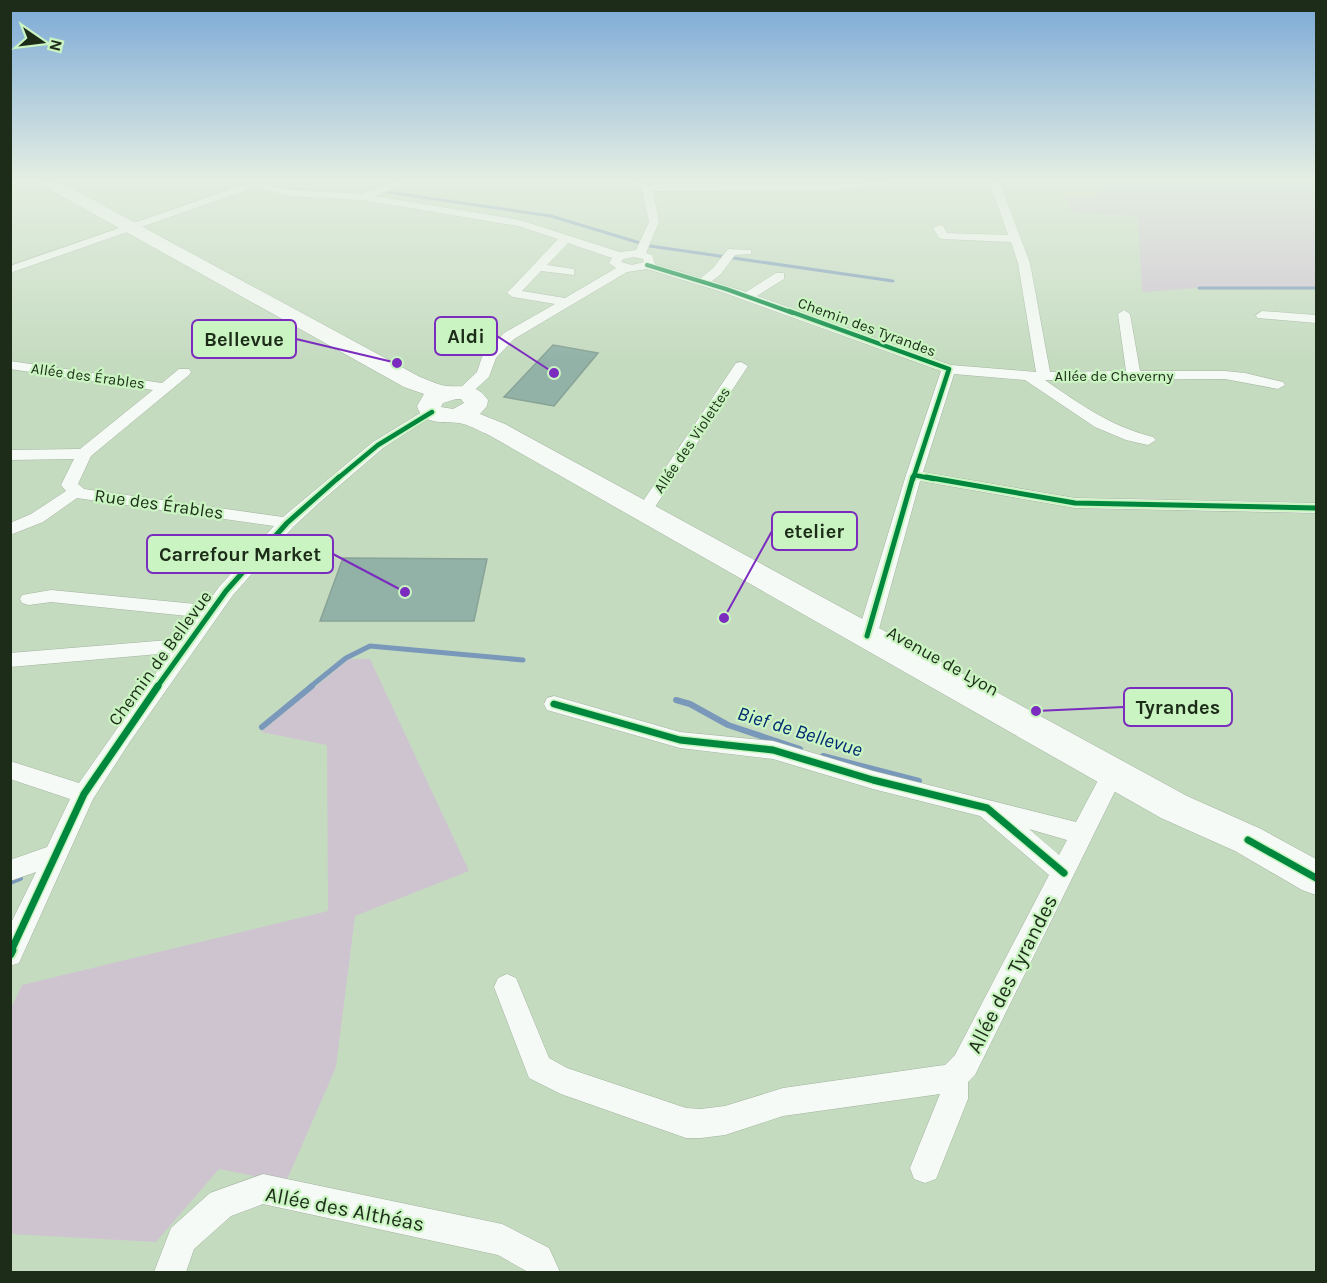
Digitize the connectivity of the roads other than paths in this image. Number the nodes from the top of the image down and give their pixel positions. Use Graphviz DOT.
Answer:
graph roads {
  1 [pos="89,241"];
  2 [pos="157,241"];
  3 [pos="563,241"];
  4 [pos="573,241"];
  5 [pos="648,241"];
  6 [pos="1016,241"];
  7 [pos="645,252"];
  8 [pos="747,252"];
  9 [pos="622,262"];
  10 [pos="17,264"];
  11 [pos="536,267"];
  12 [pos="10,270"];
  13 [pos="570,272"];
  14 [pos="780,276"];
  15 [pos="703,282"];
  16 [pos="747,297"];
  17 [pos="568,302"];
  18 [pos="1124,314"];
  19 [pos="1262,315"];
  20 [pos="1317,320"];
  21 [pos="10,365"];
  22 [pos="741,366"];
  23 [pos="950,369"];
  24 [pos="184,372"];
  25 [pos="1134,375"];
  26 [pos="1037,376"];
  27 [pos="1278,385"];
  28 [pos="165,388"];
  29 [pos="452,403"];
  30 [pos="1148,440"];
  31 [pos="84,454"];
  32 [pos="10,455"];
  33 [pos="914,475"];
  34 [pos="76,491"];
  35 [pos="1317,508"];
  36 [pos="643,513"];
  37 [pos="287,523"];
  38 [pos="10,530"];
  39 [pos="29,599"];
  40 [pos="210,612"];
  41 [pos="867,636"];
  42 [pos="187,645"];
  43 [pos="10,660"];
  44 [pos="554,704"];
  45 [pos="10,770"];
  46 [pos="1113,773"];
  47 [pos="84,794"];
  48 [pos="987,808"];
  49 [pos="1083,834"];
  50 [pos="58,854"];
  51 [pos="10,871"];
  52 [pos="1064,873"];
  53 [pos="1317,878"];
  54 [pos="10,954"];
  55 [pos="507,987"];
  56 [pos="954,1076"];
  57 [pos="926,1168"];
  58 [pos="170,1272"];
  59 [pos="544,1272"];
  1 -- 10 [label="street"];
  2 -- 29 [label="main road, Avenue de Lyon"];
  3 -- 11 [label="street"];
  4 -- 9 [label="street"];
  5 -- 7 [label="street"];
  6 -- 26 [label="street"];
  7 -- 9 [label="street"];
  7 -- 15 [label="street, Chemin des Tyrandes"];
  8 -- 15 [label="street"];
  9 -- 17 [label="street, Chemin de Bellevue"];
  10 -- 12 [label="street"];
  11 -- 13 [label="street"];
  11 -- 17 [label="street"];
  14 -- 16 [label="street"];
  15 -- 16 [label="street, Chemin des Tyrandes"];
  16 -- 23 [label="street, Chemin des Tyrandes"];
  17 -- 29 [label="street, Chemin de Bellevue"];
  18 -- 25 [label="street"];
  19 -- 20 [label="street"];
  21 -- 28 [label="street, Allée des Érables"];
  22 -- 36 [label="street, Allée des Violettes"];
  23 -- 26 [label="street, Allée de Cheverny"];
  23 -- 33 [label="street, Chemin des Tyrandes"];
  24 -- 28 [label="street, Allée des Érables"];
  25 -- 26 [label="street, Allée de Cheverny"];
  25 -- 27 [label="street, Allée de Cheverny"];
  26 -- 30 [label="street"];
  28 -- 31 [label="street, Allée des Érables"];
  29 -- 36 [label="main road, Avenue de Lyon"];
  29 -- 37 [label="street, Chemin de Bellevue"];
  31 -- 32 [label="street"];
  31 -- 34 [label="street, Rue des Érables"];
  33 -- 35 [label="street"];
  33 -- 41 [label="street, Chemin des Tyrandes"];
  34 -- 37 [label="street, Rue des Érables"];
  34 -- 38 [label="street"];
  36 -- 41 [label="main road, Avenue de Lyon"];
  37 -- 40 [label="street, Chemin de Bellevue"];
  39 -- 40 [label="street"];
  40 -- 42 [label="street, Chemin de Bellevue"];
  41 -- 46 [label="main road, Avenue de Lyon"];
  42 -- 43 [label="street"];
  42 -- 47 [label="street, Chemin de Bellevue"];
  44 -- 48 [label="street"];
  45 -- 47 [label="street"];
  46 -- 49 [label="street, Allée des Tyrandes"];
  46 -- 53 [label="main road, Avenue de Lyon"];
  47 -- 50 [label="street, Chemin de Bellevue"];
  48 -- 49 [label="street"];
  48 -- 52 [label="street"];
  49 -- 52 [label="street, Allée des Tyrandes"];
  50 -- 51 [label="street"];
  50 -- 54 [label="street, Chemin de Bellevue"];
  52 -- 56 [label="street, Allée des Tyrandes"];
  55 -- 56 [label="street"];
  56 -- 57 [label="street"];
  58 -- 59 [label="street, Allée des Althéas"];
}
